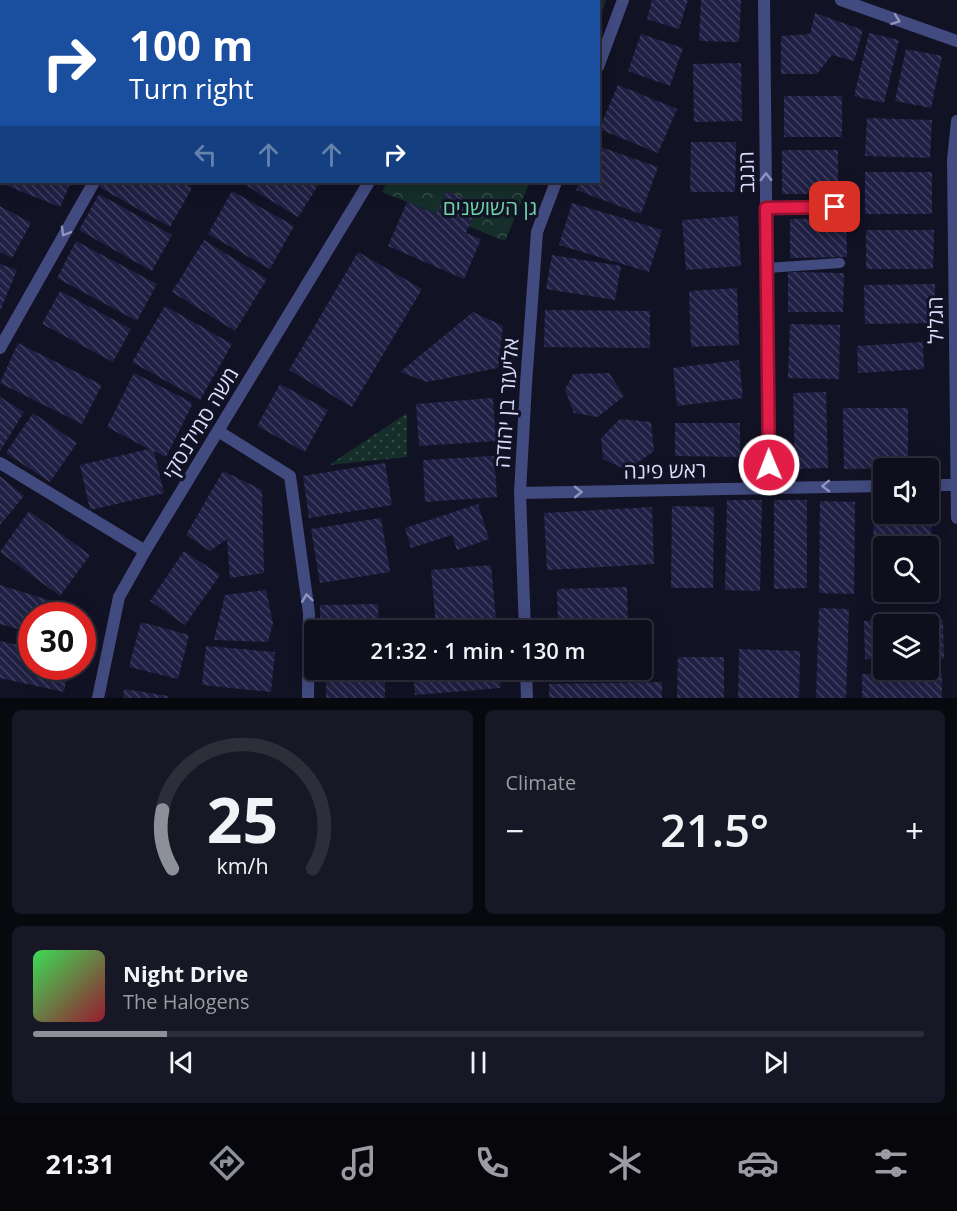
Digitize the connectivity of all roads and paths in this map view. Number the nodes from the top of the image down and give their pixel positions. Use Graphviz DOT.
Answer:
graph roads {
  1 [pos="624,0"];
  2 [pos="765,0"];
  3 [pos="841,0"];
  4 [pos="957,41"];
  5 [pos="600,62"];
  6 [pos="957,121"];
  7 [pos="93,183"];
  8 [pos="368,183"];
  9 [pos="556,183"];
  10 [pos="835,207"];
  11 [pos="766,208"];
  12 [pos="840,263"];
  13 [pos="767,268"];
  14 [pos="0,348"];
  15 [pos="218,431"];
  16 [pos="0,463"];
  17 [pos="939,485"];
  18 [pos="956,485"];
  19 [pos="873,486"];
  20 [pos="769,487"];
  21 [pos="520,493"];
  22 [pos="957,519"];
  23 [pos="145,551"];
  24 [pos="525,620"];
  25 [pos="526,680"];
  26 [pos="98,698"];
  27 [pos="308,698"];
  28 [pos="527,698"];
  1 -- 5 [label="street"];
  11 -- 2 [label="street, הנגב, one-way"];
  3 -- 4 [label="street, one-way"];
  6 -- 18 [label="street, הגליל"];
  7 -- 14 [label="street, one-way"];
  8 -- 15 [label="street, משה סמילנסקי"];
  9 -- 21 [label="street, אליעזר בן יהודה"];
  10 -- 11 [label="lane"];
  11 -- 13 [label="street, הנגב"];
  12 -- 13 [label="lane"];
  13 -- 20 [label="street, הנגב"];
  15 -- 23 [label="street, משה סמילנסקי"];
  27 -- 15 [label="street, one-way"];
  16 -- 23 [label="street"];
  17 -- 18 [label="street"];
  18 -- 22 [label="street, הגליל"];
  19 -- 20 [label="street, ראש פינה, one-way"];
  21 -- 20 [label="street, ראש פינה, one-way"];
  21 -- 24 [label="street, אליעזר בן יהודה"];
  23 -- 26 [label="street, משה סמילנסקי"];
  25 -- 28 [label="street"];
}
